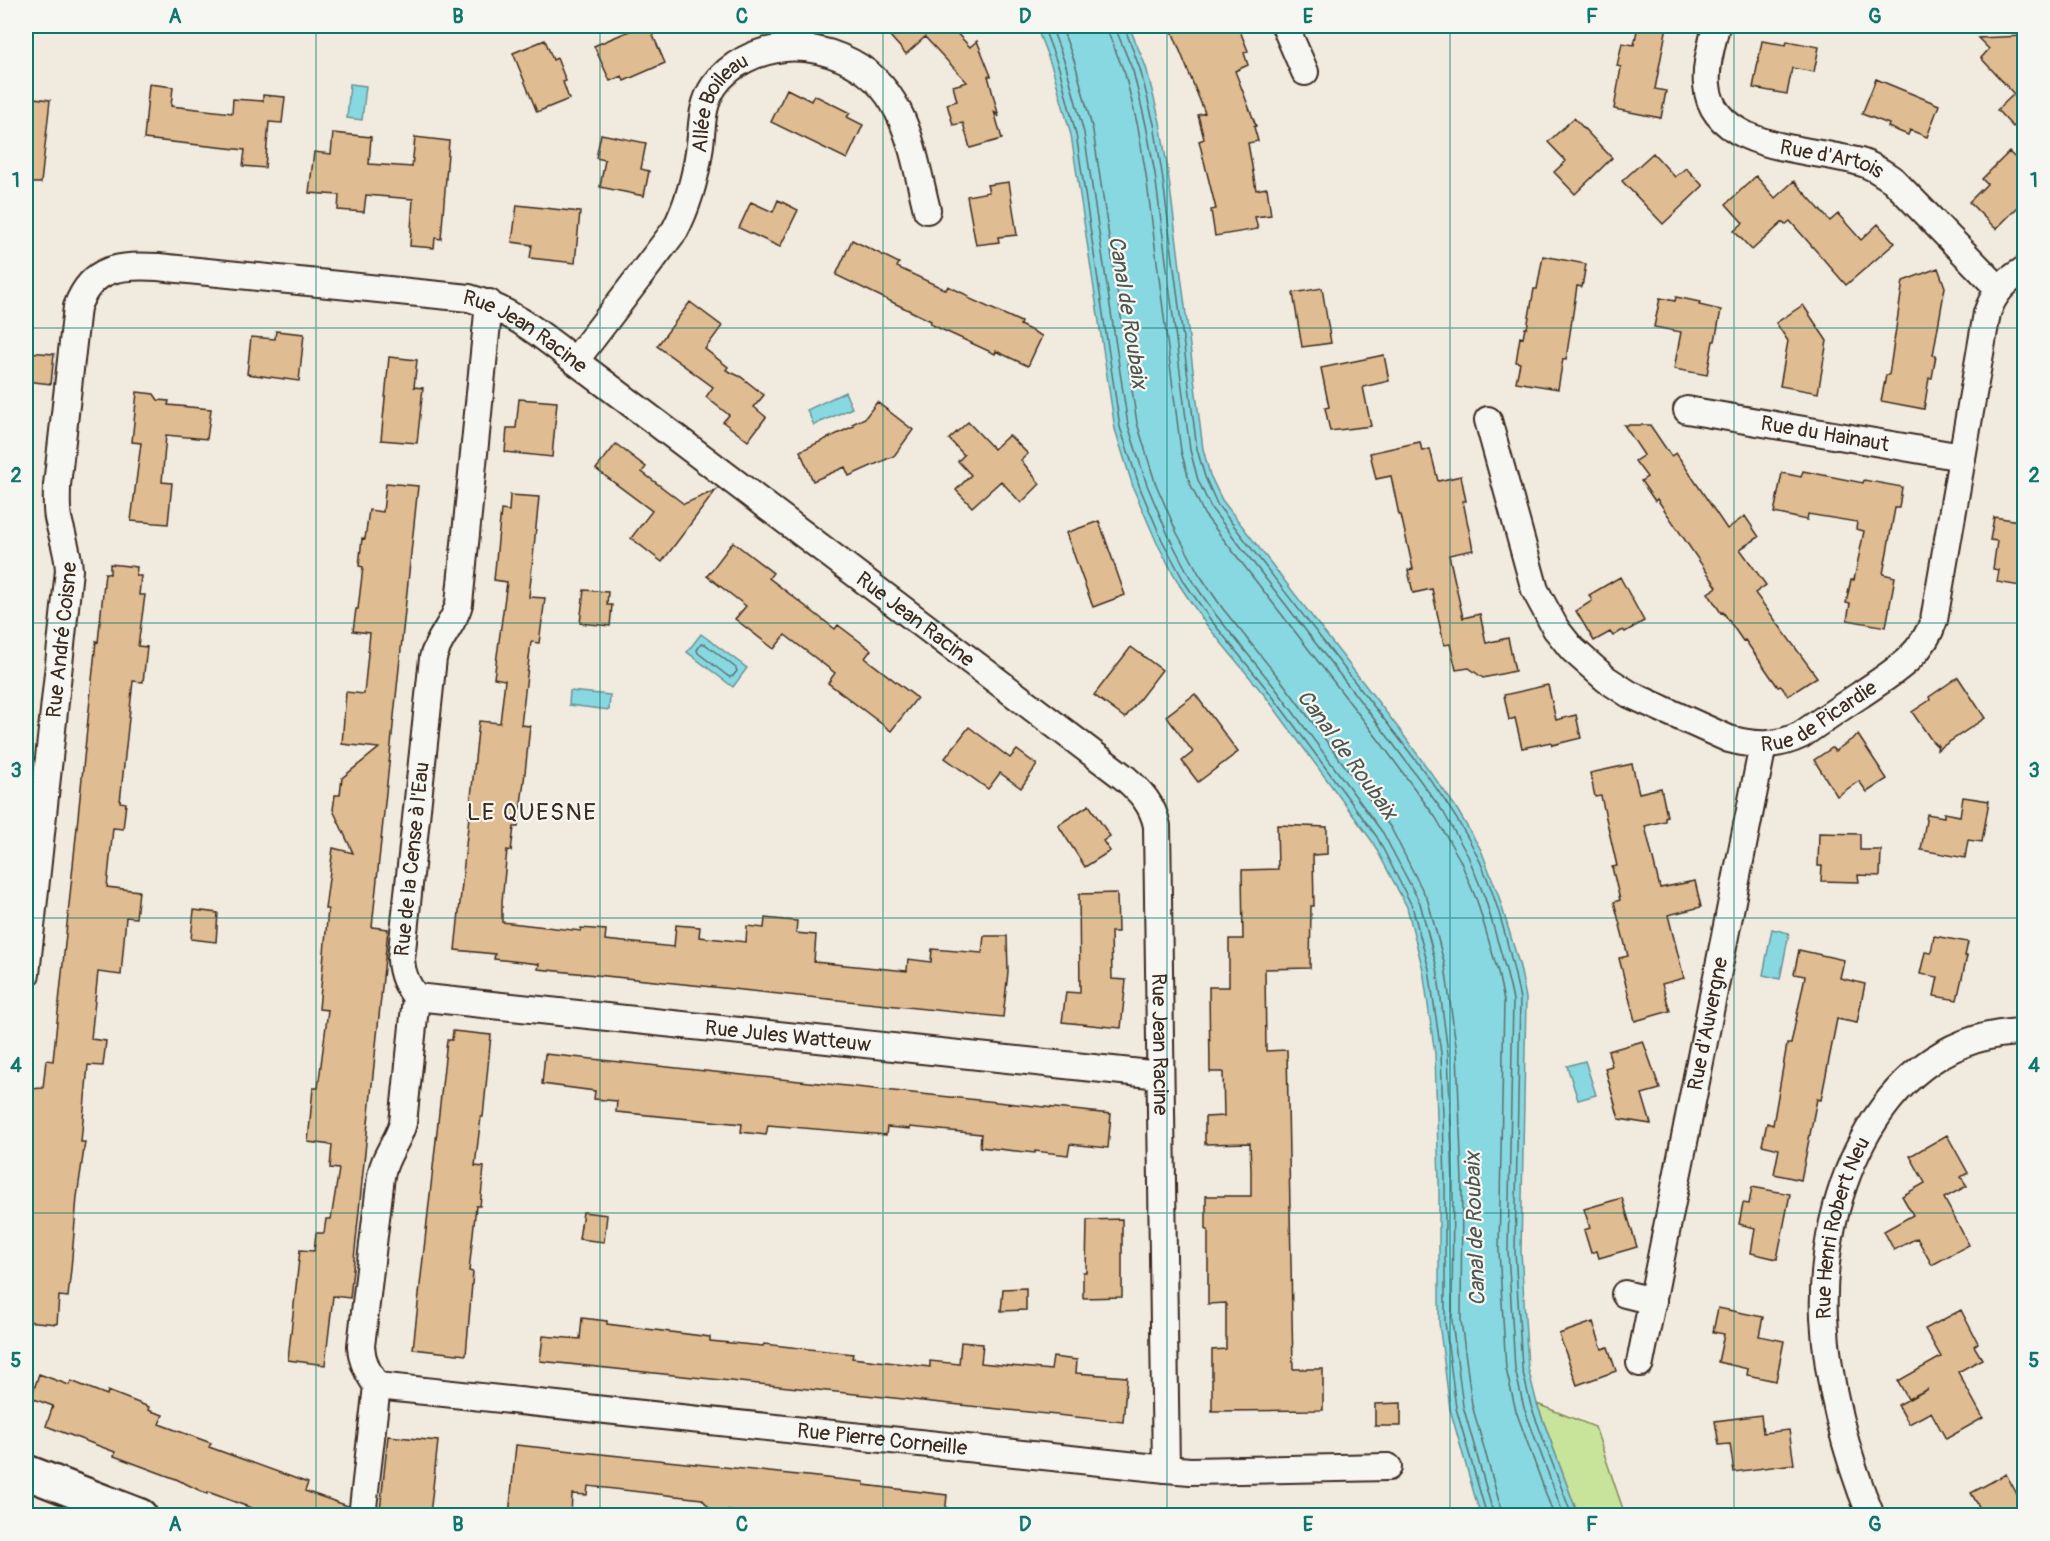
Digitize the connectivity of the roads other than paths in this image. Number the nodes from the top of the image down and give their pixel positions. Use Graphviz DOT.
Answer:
graph roads {
  1 [pos="1285,26"];
  2 [pos="1716,26"];
  3 [pos="1305,72"];
  4 [pos="927,210"];
  5 [pos="2025,270"];
  6 [pos="1999,289"];
  7 [pos="489,303"];
  8 [pos="77,307"];
  9 [pos="576,361"];
  10 [pos="1688,410"];
  11 [pos="1488,420"];
  12 [pos="1962,457"];
  13 [pos="1763,745"];
  14 [pos="26,974"];
  15 [pos="416,997"];
  16 [pos="2025,1032"];
  17 [pos="1160,1075"];
  18 [pos="1625,1294"];
  19 [pos="1653,1301"];
  20 [pos="1640,1363"];
  21 [pos="377,1386"];
  22 [pos="1388,1467"];
  23 [pos="1166,1469"];
  24 [pos="26,1472"];
  25 [pos="140,1515"];
  26 [pos="362,1515"];
  27 [pos="1871,1515"];
  1 -- 3 [label="street"];
  2 -- 6 [label="street, Rue d'Artois"];
  4 -- 9 [label="street, Allée Boileau"];
  5 -- 6 [label="street, Rue de Picardie"];
  6 -- 12 [label="street, Rue de Picardie"];
  7 -- 8 [label="street, Rue Jean Racine"];
  7 -- 9 [label="street, Rue Jean Racine"];
  7 -- 15 [label="street, Rue de la Cense à l'Eau"];
  8 -- 14 [label="street, Rue André Coisne"];
  9 -- 17 [label="street, Rue Jean Racine"];
  10 -- 12 [label="street, Rue du Hainaut"];
  11 -- 13 [label="street, Rue de Picardie"];
  12 -- 13 [label="street, Rue de Picardie"];
  13 -- 19 [label="street, Rue d'Auvergne"];
  15 -- 17 [label="street, Rue Jules Watteuw"];
  15 -- 21 [label="street"];
  16 -- 27 [label="street, Rue Henri Robert Neu"];
  17 -- 23 [label="street, Rue Jean Racine"];
  18 -- 19 [label="street"];
  19 -- 20 [label="street, Rue d'Auvergne"];
  21 -- 23 [label="street, Rue Pierre Corneille"];
  21 -- 26 [label="street"];
  22 -- 23 [label="street, Rue Pierre Corneille"];
  24 -- 25 [label="street"];
}
